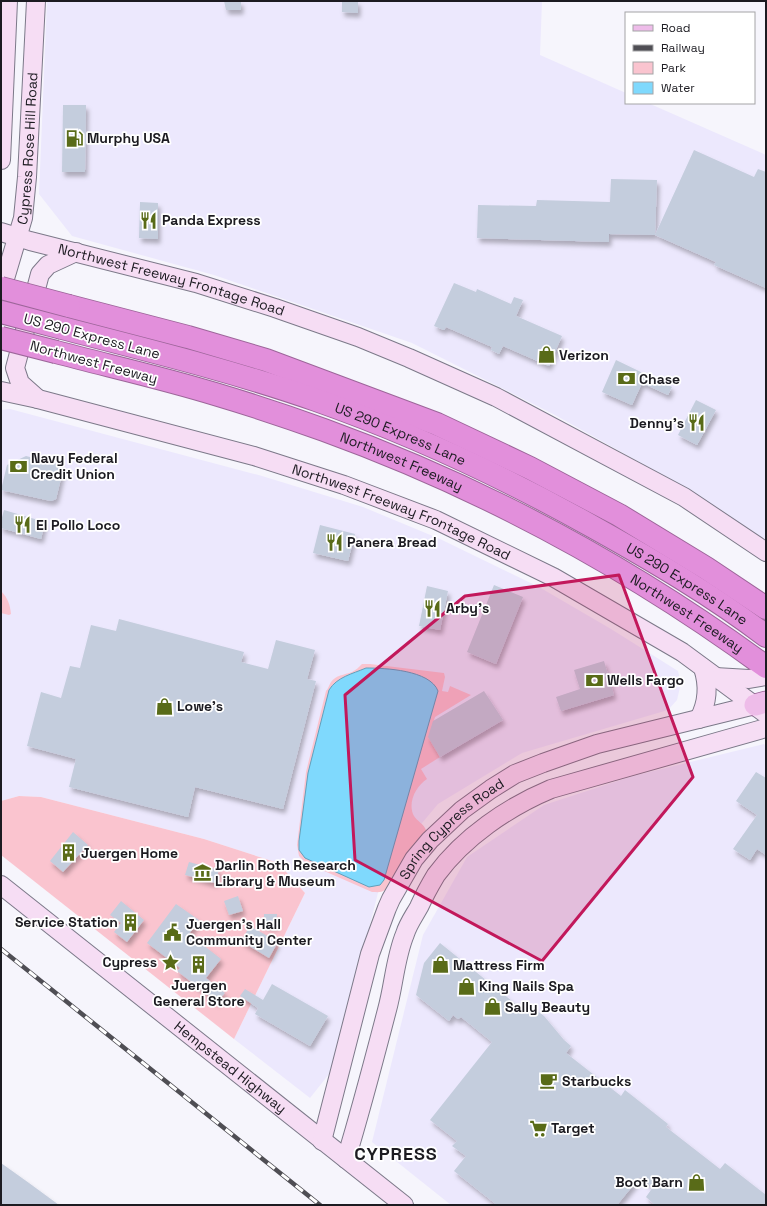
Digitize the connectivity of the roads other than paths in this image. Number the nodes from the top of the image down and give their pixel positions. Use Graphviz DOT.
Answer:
graph roads {
  1 [pos="36,1"];
  2 [pos="8,10"];
  3 [pos="35,19"];
  4 [pos="1,160"];
  5 [pos="9,235"];
  6 [pos="76,252"];
  7 [pos="1,288"];
  8 [pos="1,292"];
  9 [pos="1,312"];
  10 [pos="1,338"];
  11 [pos="1,392"];
  12 [pos="38,399"];
  13 [pos="766,552"];
  14 [pos="766,608"];
  15 [pos="764,634"];
  16 [pos="766,667"];
  17 [pos="708,673"];
  18 [pos="766,676"];
  19 [pos="762,707"];
  20 [pos="699,719"];
  21 [pos="766,728"];
  22 [pos="543,763"];
  23 [pos="551,789"];
  24 [pos="1,885"];
  25 [pos="391,899"];
  26 [pos="415,913"];
  27 [pos="322,1141"];
  28 [pos="346,1159"];
  29 [pos="404,1205"];
  1 -- 3 [label="main road, Cypress Rose Hill Road"];
  2 -- 3 [label="main road"];
  2 -- 4 [label="main road, Cypress Rose Hill Road"];
  3 -- 5 [label="main road, Cypress Rose Hill Road"];
  5 -- 6 [label="main road, Northwest Freeway Frontage Road"];
  5 -- 8 [label="main road, Cypress Rose Hill Road"];
  6 -- 12 [label="main road"];
  6 -- 13 [label="main road, Northwest Freeway Frontage Road"];
  7 -- 14 [label="highway, bridge"];
  9 -- 15 [label="highway, US 290 Express Lane, bridge"];
  10 -- 16 [label="highway, Northwest Freeway, bridge"];
  11 -- 12 [label="main road, Northwest Freeway Frontage Road"];
  12 -- 17 [label="main road, Northwest Freeway Frontage Road"];
  17 -- 18 [label="main road"];
  17 -- 19 [label="main road, Northwest Freeway Frontage Road"];
  17 -- 20 [label="main road"];
  19 -- 20 [label="main road, Spring Cypress Road"];
  20 -- 22 [label="main road, Spring Cypress Road"];
  21 -- 23 [label="main road, Spring Cypress Road"];
  22 -- 23 [label="main road"];
  22 -- 25 [label="main road, Spring Cypress Road"];
  23 -- 26 [label="main road, Spring Cypress Road"];
  24 -- 27 [label="main road, Hempstead Highway"];
  25 -- 26 [label="main road"];
  25 -- 27 [label="main road, Spring Cypress Road"];
  26 -- 28 [label="main road, Spring Cypress Road"];
  27 -- 28 [label="main road, Hempstead Highway"];
  28 -- 29 [label="main road, Hempstead Highway"];
}
